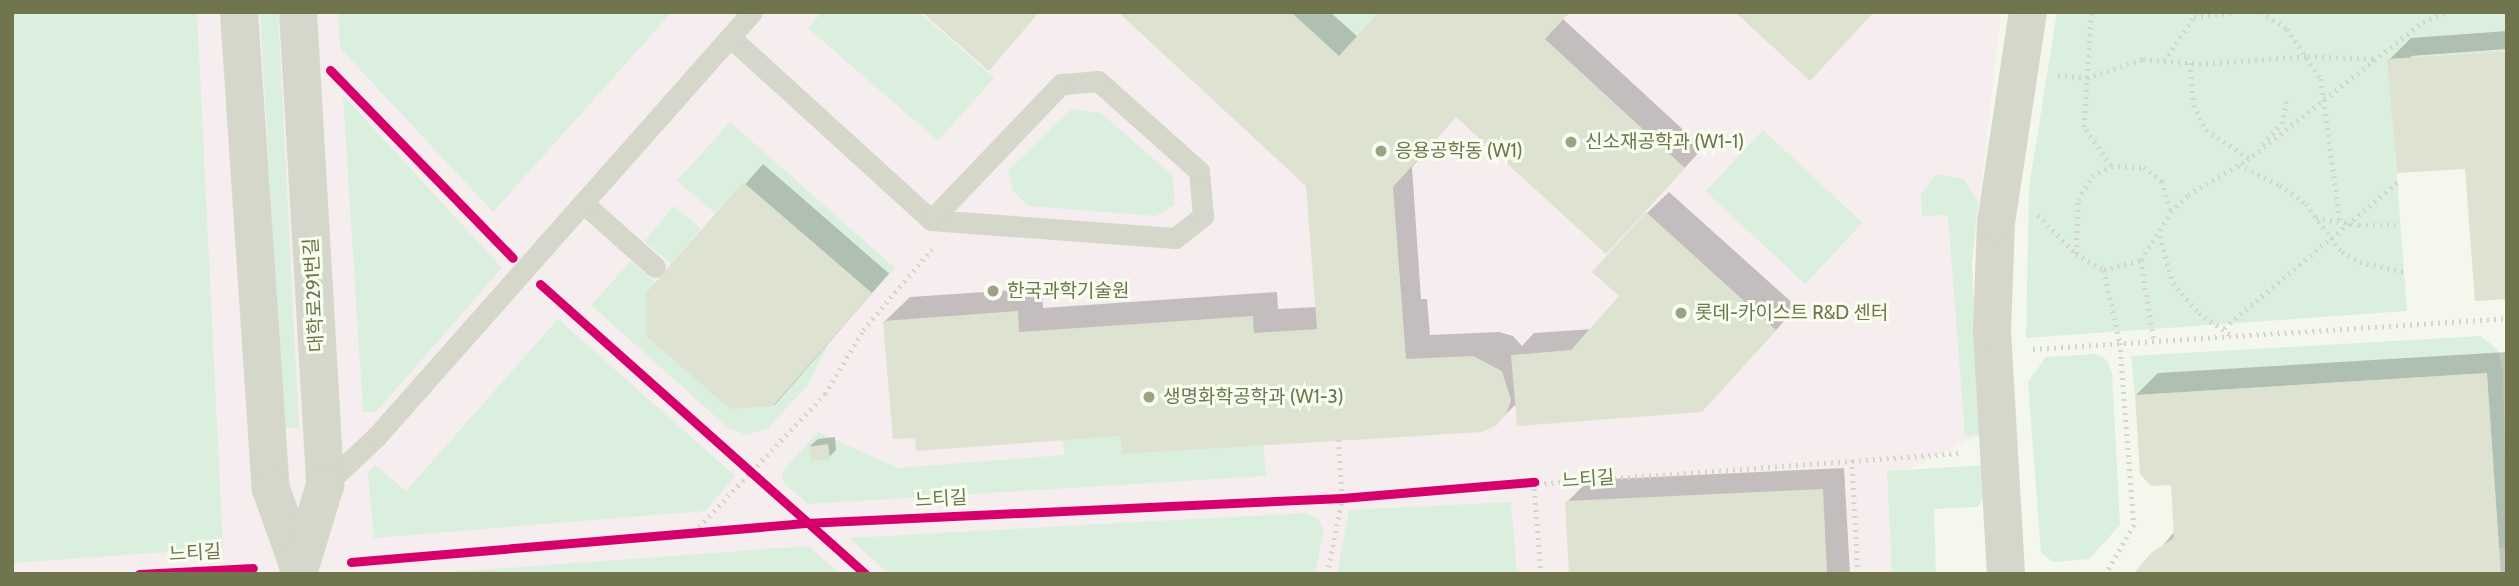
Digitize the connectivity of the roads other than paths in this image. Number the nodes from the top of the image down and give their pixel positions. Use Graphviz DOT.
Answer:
graph roads {
  1 [pos="239,12"];
  2 [pos="298,12"];
  3 [pos="752,12"];
  4 [pos="2028,12"];
  5 [pos="730,37"];
  6 [pos="583,203"];
  7 [pos="931,220"];
  8 [pos="655,267"];
  9 [pos="325,485"];
  10 [pos="298,569"];
  11 [pos="2006,574"];
  1 -- 10 [label="street"];
  2 -- 9 [label="street, 대학로291번길"];
  3 -- 5 [label="lane"];
  4 -- 11 [label="street"];
  5 -- 6 [label="lane"];
  5 -- 7 [label="lane"];
  6 -- 8 [label="lane"];
  6 -- 9 [label="lane"];
  7 -- 7 [label="lane"];
  9 -- 10 [label="street, 대학로291번길"];
}
